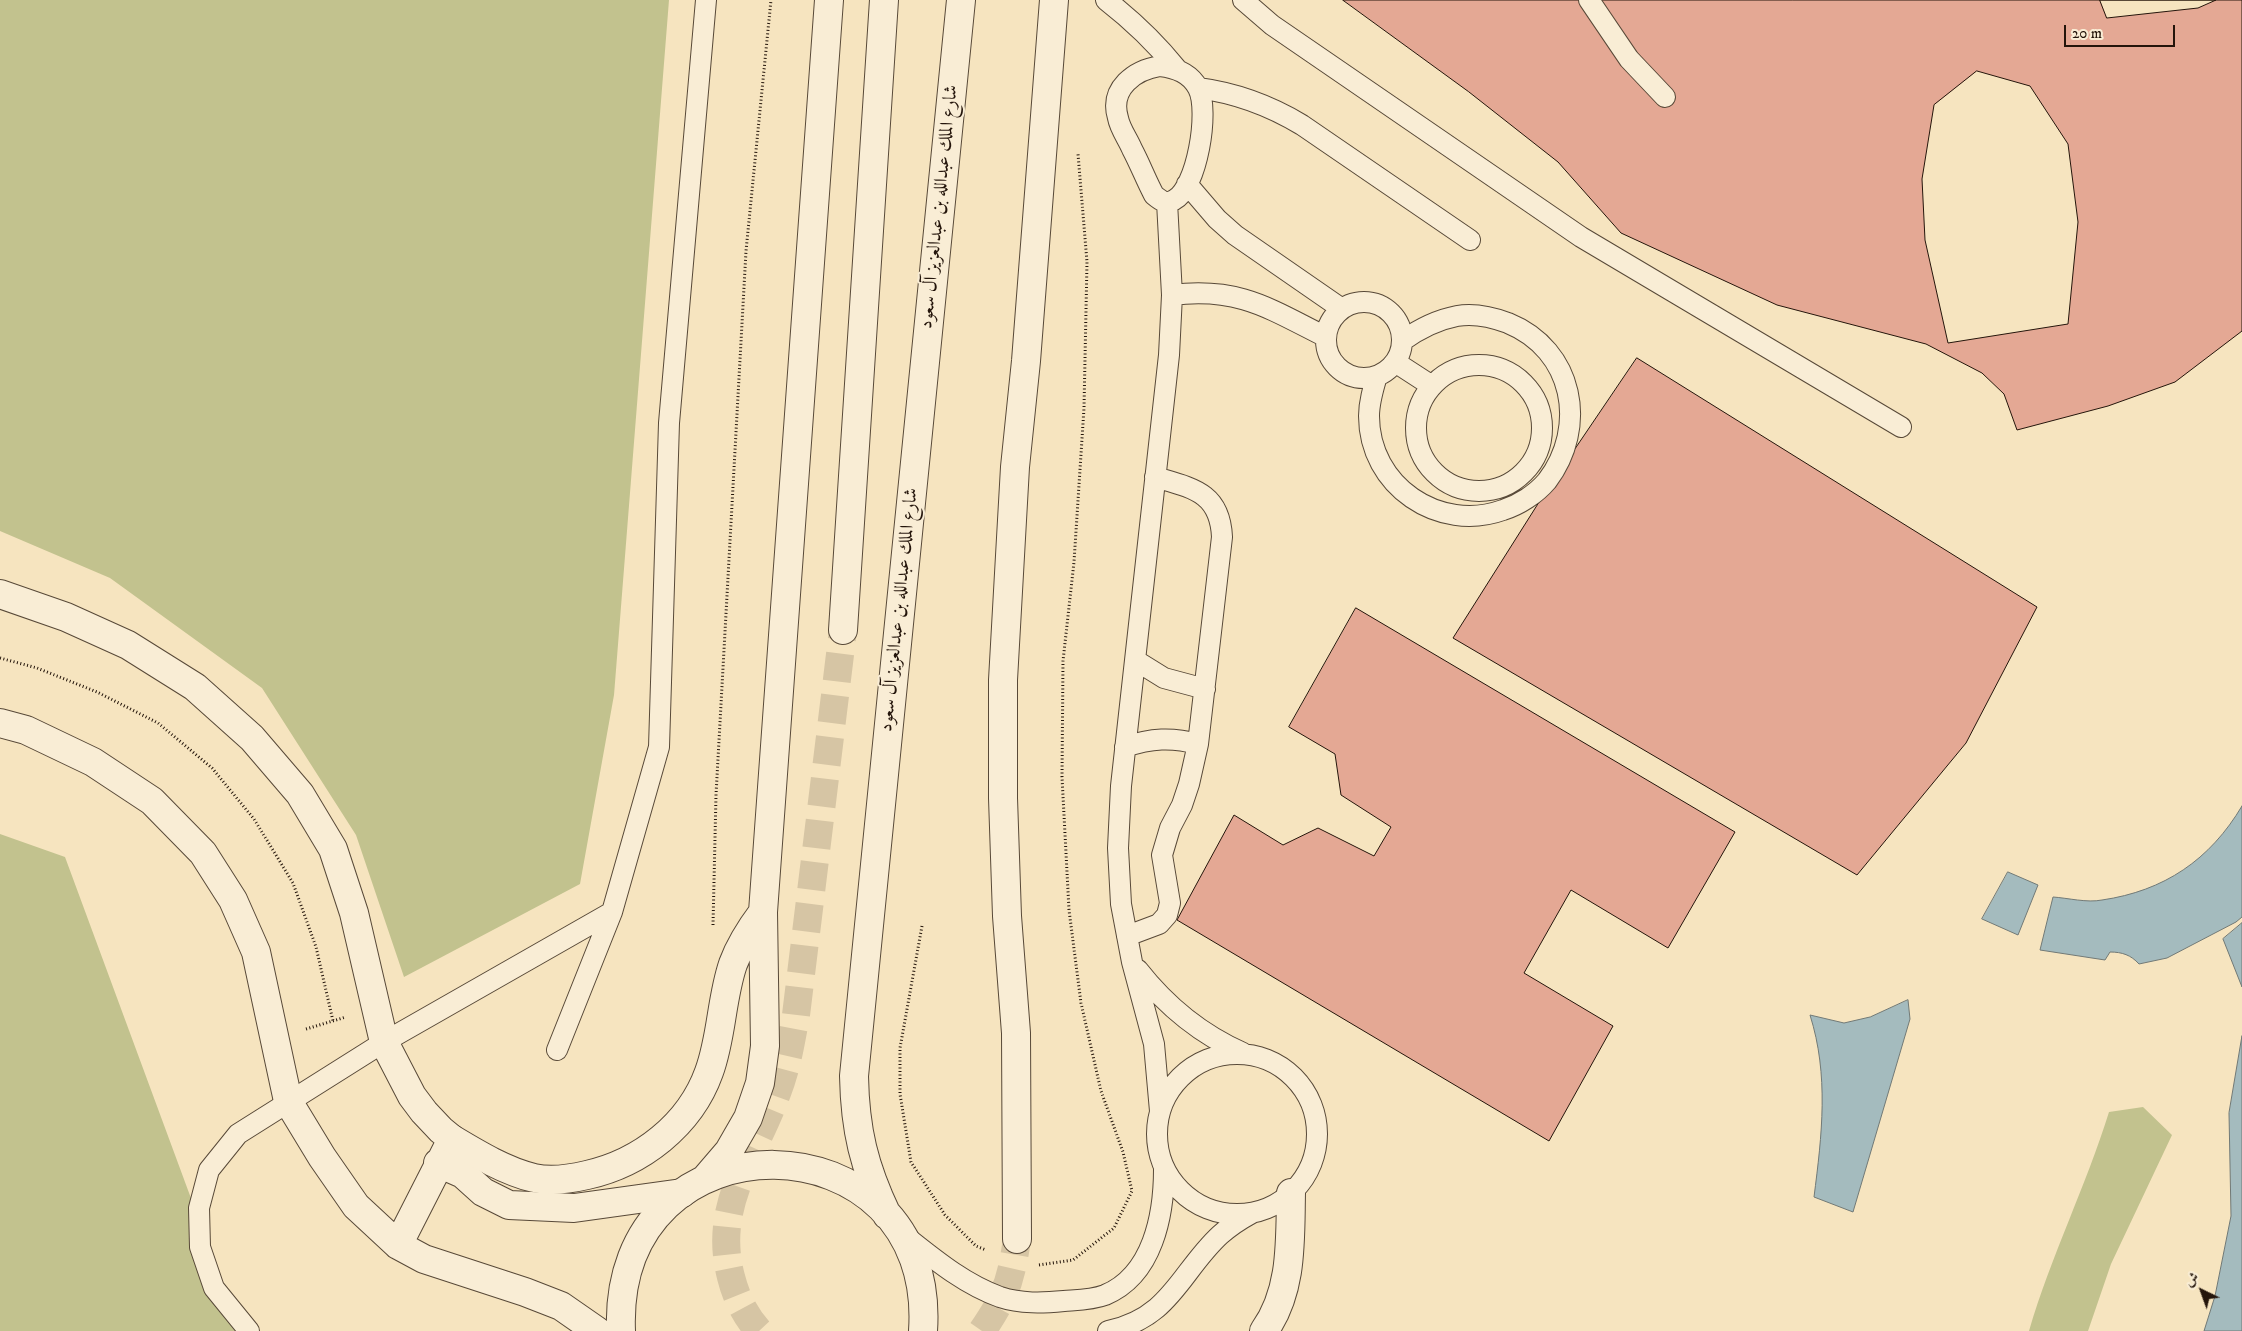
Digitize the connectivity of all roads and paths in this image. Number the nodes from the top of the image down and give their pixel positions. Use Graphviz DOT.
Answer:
graph roads {
  1 [pos="706,0"];
  2 [pos="771,0"];
  3 [pos="829,0"];
  4 [pos="884,0"];
  5 [pos="961,0"];
  6 [pos="1054,0"];
  7 [pos="1106,0"];
  8 [pos="1243,0"];
  9 [pos="1589,0"];
  10 [pos="1176,68"];
  11 [pos="1198,88"];
  12 [pos="1666,97"];
  13 [pos="1077,149"];
  14 [pos="1187,184"];
  15 [pos="1167,202"];
  16 [pos="1470,240"];
  17 [pos="1172,295"];
  18 [pos="1342,308"];
  19 [pos="1326,337"];
  20 [pos="1402,341"];
  21 [pos="1395,362"];
  22 [pos="1377,376"];
  23 [pos="1432,386"];
  24 [pos="1901,427"];
  25 [pos="1155,477"];
  26 [pos="0,594"];
  27 [pos="844,630"];
  28 [pos="1135,660"];
  29 [pos="1205,689"];
  30 [pos="0,723"];
  31 [pos="1198,744"];
  32 [pos="1125,747"];
  33 [pos="612,912"];
  34 [pos="763,912"];
  35 [pos="922,926"];
  36 [pos="713,932"];
  37 [pos="1127,936"];
  38 [pos="1132,962"];
  39 [pos="375,1010"];
  40 [pos="274,1038"];
  41 [pos="384,1042"];
  42 [pos="557,1050"];
  43 [pos="1244,1053"];
  44 [pos="288,1101"];
  45 [pos="1160,1112"];
  46 [pos="452,1139"];
  47 [pos="438,1163"];
  48 [pos="1164,1169"];
  49 [pos="694,1186"];
  50 [pos="1291,1193"];
  51 [pos="1254,1212"];
  52 [pos="893,1224"];
  53 [pos="1016,1239"];
  54 [pos="398,1245"];
  55 [pos="993,1253"];
  56 [pos="1036,1265"];
  57 [pos="249,1331"];
  58 [pos="598,1331"];
  59 [pos="621,1331"];
  60 [pos="923,1331"];
  61 [pos="1108,1331"];
  62 [pos="1264,1331"];
  1 -- 33 [label="lane"];
  2 -- 36 [label="path"];
  3 -- 34 [label="street"];
  4 -- 27 [label="street"];
  5 -- 52 [label="street, شارع الملك عبدالله بن عبدالعزيز آل سعود"];
  6 -- 53 [label="street"];
  7 -- 10 [label="lane"];
  8 -- 24 [label="lane"];
  9 -- 12 [label="lane"];
  10 -- 11 [label="lane"];
  10 -- 15 [label="lane"];
  11 -- 14 [label="lane"];
  11 -- 16 [label="lane"];
  13 -- 56 [label="path"];
  14 -- 15 [label="lane"];
  14 -- 18 [label="lane"];
  15 -- 17 [label="lane"];
  17 -- 19 [label="lane"];
  17 -- 25 [label="lane"];
  18 -- 19 [label="lane"];
  18 -- 20 [label="lane"];
  19 -- 22 [label="lane"];
  20 -- 21 [label="lane"];
  20 -- 22 [label="lane"];
  21 -- 22 [label="lane"];
  21 -- 23 [label="lane"];
  23 -- 23 [label="lane"];
  25 -- 28 [label="lane"];
  25 -- 29 [label="lane"];
  26 -- 39 [label="street"];
  28 -- 29 [label="lane"];
  28 -- 32 [label="lane"];
  29 -- 31 [label="lane"];
  30 -- 40 [label="street"];
  31 -- 32 [label="lane"];
  31 -- 37 [label="lane"];
  32 -- 37 [label="lane"];
  33 -- 41 [label="lane"];
  33 -- 42 [label="lane"];
  34 -- 46 [label="street"];
  34 -- 49 [label="street"];
  35 -- 55 [label="path"];
  37 -- 38 [label="lane"];
  38 -- 43 [label="lane"];
  38 -- 45 [label="lane"];
  39 -- 40 [label="path"];
  39 -- 41 [label="street"];
  40 -- 44 [label="street"];
  41 -- 44 [label="lane"];
  41 -- 46 [label="street"];
  43 -- 45 [label="lane"];
  43 -- 50 [label="lane"];
  44 -- 54 [label="street"];
  44 -- 57 [label="lane"];
  45 -- 48 [label="lane"];
  46 -- 47 [label="street"];
  47 -- 49 [label="street"];
  47 -- 54 [label="street"];
  48 -- 51 [label="lane"];
  48 -- 52 [label="lane"];
  49 -- 52 [label="street"];
  49 -- 59 [label="street"];
  50 -- 51 [label="lane"];
  50 -- 62 [label="street"];
  51 -- 61 [label="lane"];
  52 -- 60 [label="street"];
  54 -- 58 [label="street"];
}
